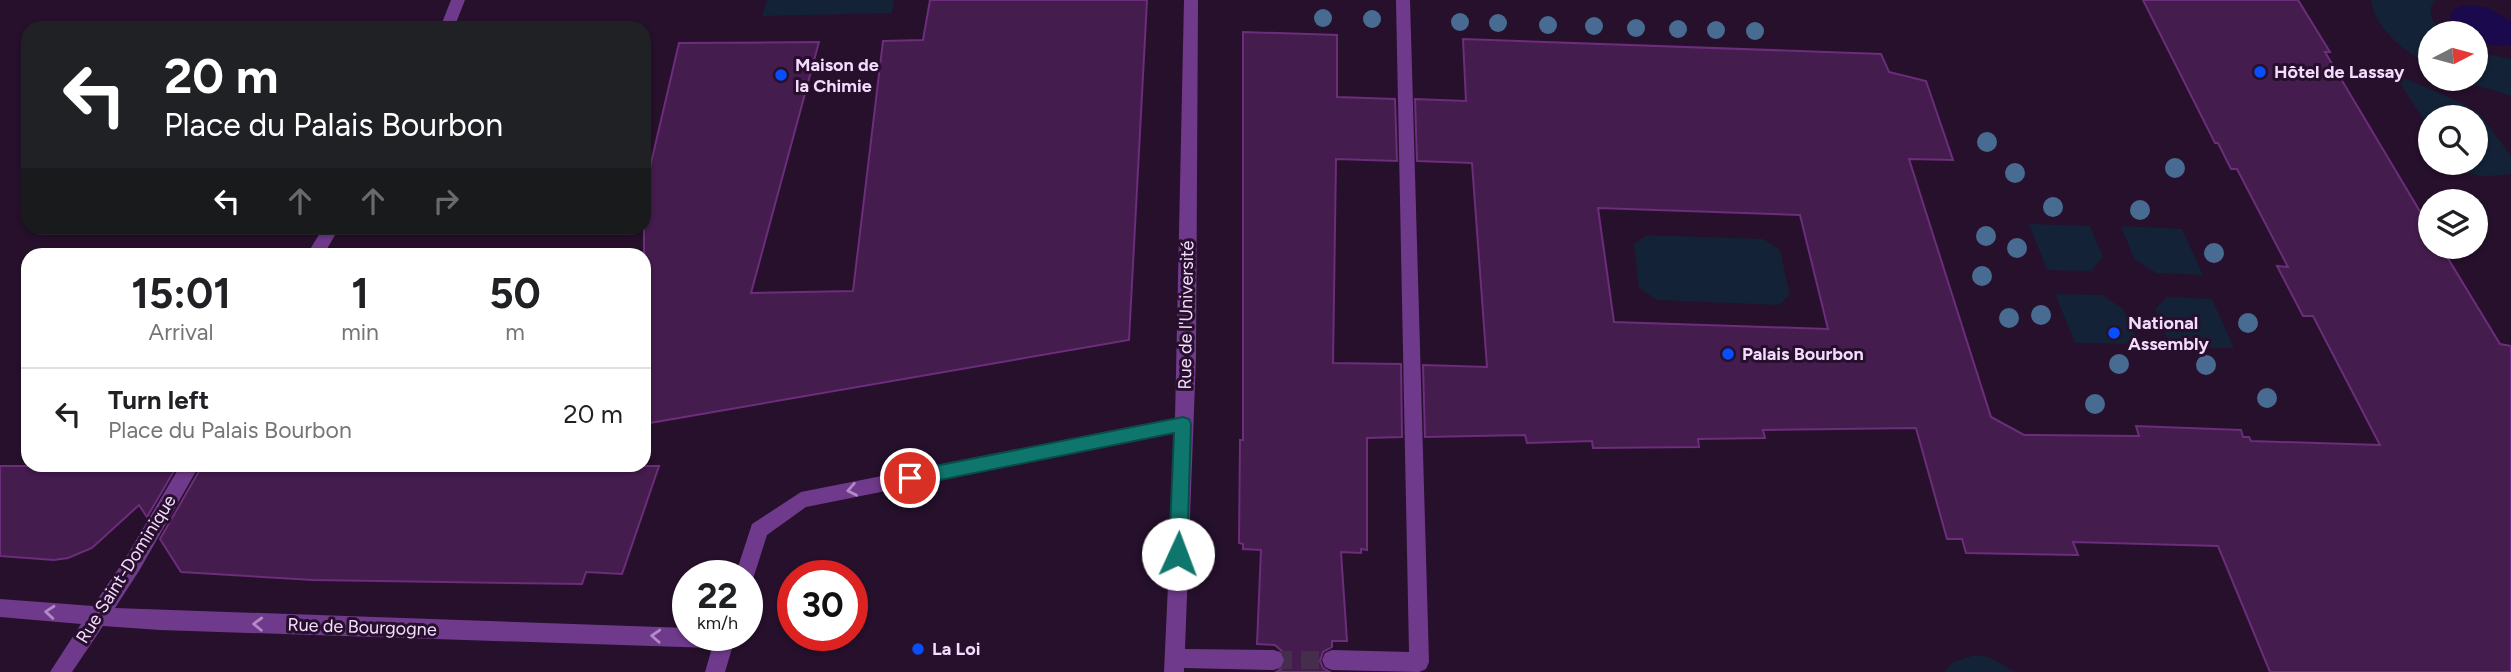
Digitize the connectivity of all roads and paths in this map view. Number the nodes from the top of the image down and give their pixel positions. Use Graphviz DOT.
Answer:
graph roads {
  1 [pos="458,0"];
  2 [pos="1191,0"];
  3 [pos="1403,0"];
  4 [pos="450,21"];
  5 [pos="1183,424"];
  6 [pos="186,472"];
  7 [pos="750,560"];
  8 [pos="0,608"];
  9 [pos="99,617"];
  10 [pos="672,635"];
  11 [pos="721,651"];
  12 [pos="1274,660"];
  13 [pos="1332,660"];
  14 [pos="1174,665"];
  15 [pos="60,672"];
  16 [pos="715,672"];
  1 -- 4 [label="street"];
  2 -- 5 [label="street, Rue de l'Université"];
  3 -- 13 [label="street"];
  5 -- 7 [label="street, one-way"];
  5 -- 14 [label="street, Rue de l'Université"];
  6 -- 9 [label="street, Rue Saint-Dominique"];
  9 -- 8 [label="street, Rue de Bourgogne, one-way"];
  10 -- 9 [label="street, Rue de Bourgogne, one-way"];
  9 -- 15 [label="street, Rue Saint-Dominique"];
  11 -- 16 [label="street"];
  12 -- 14 [label="street"];
}
